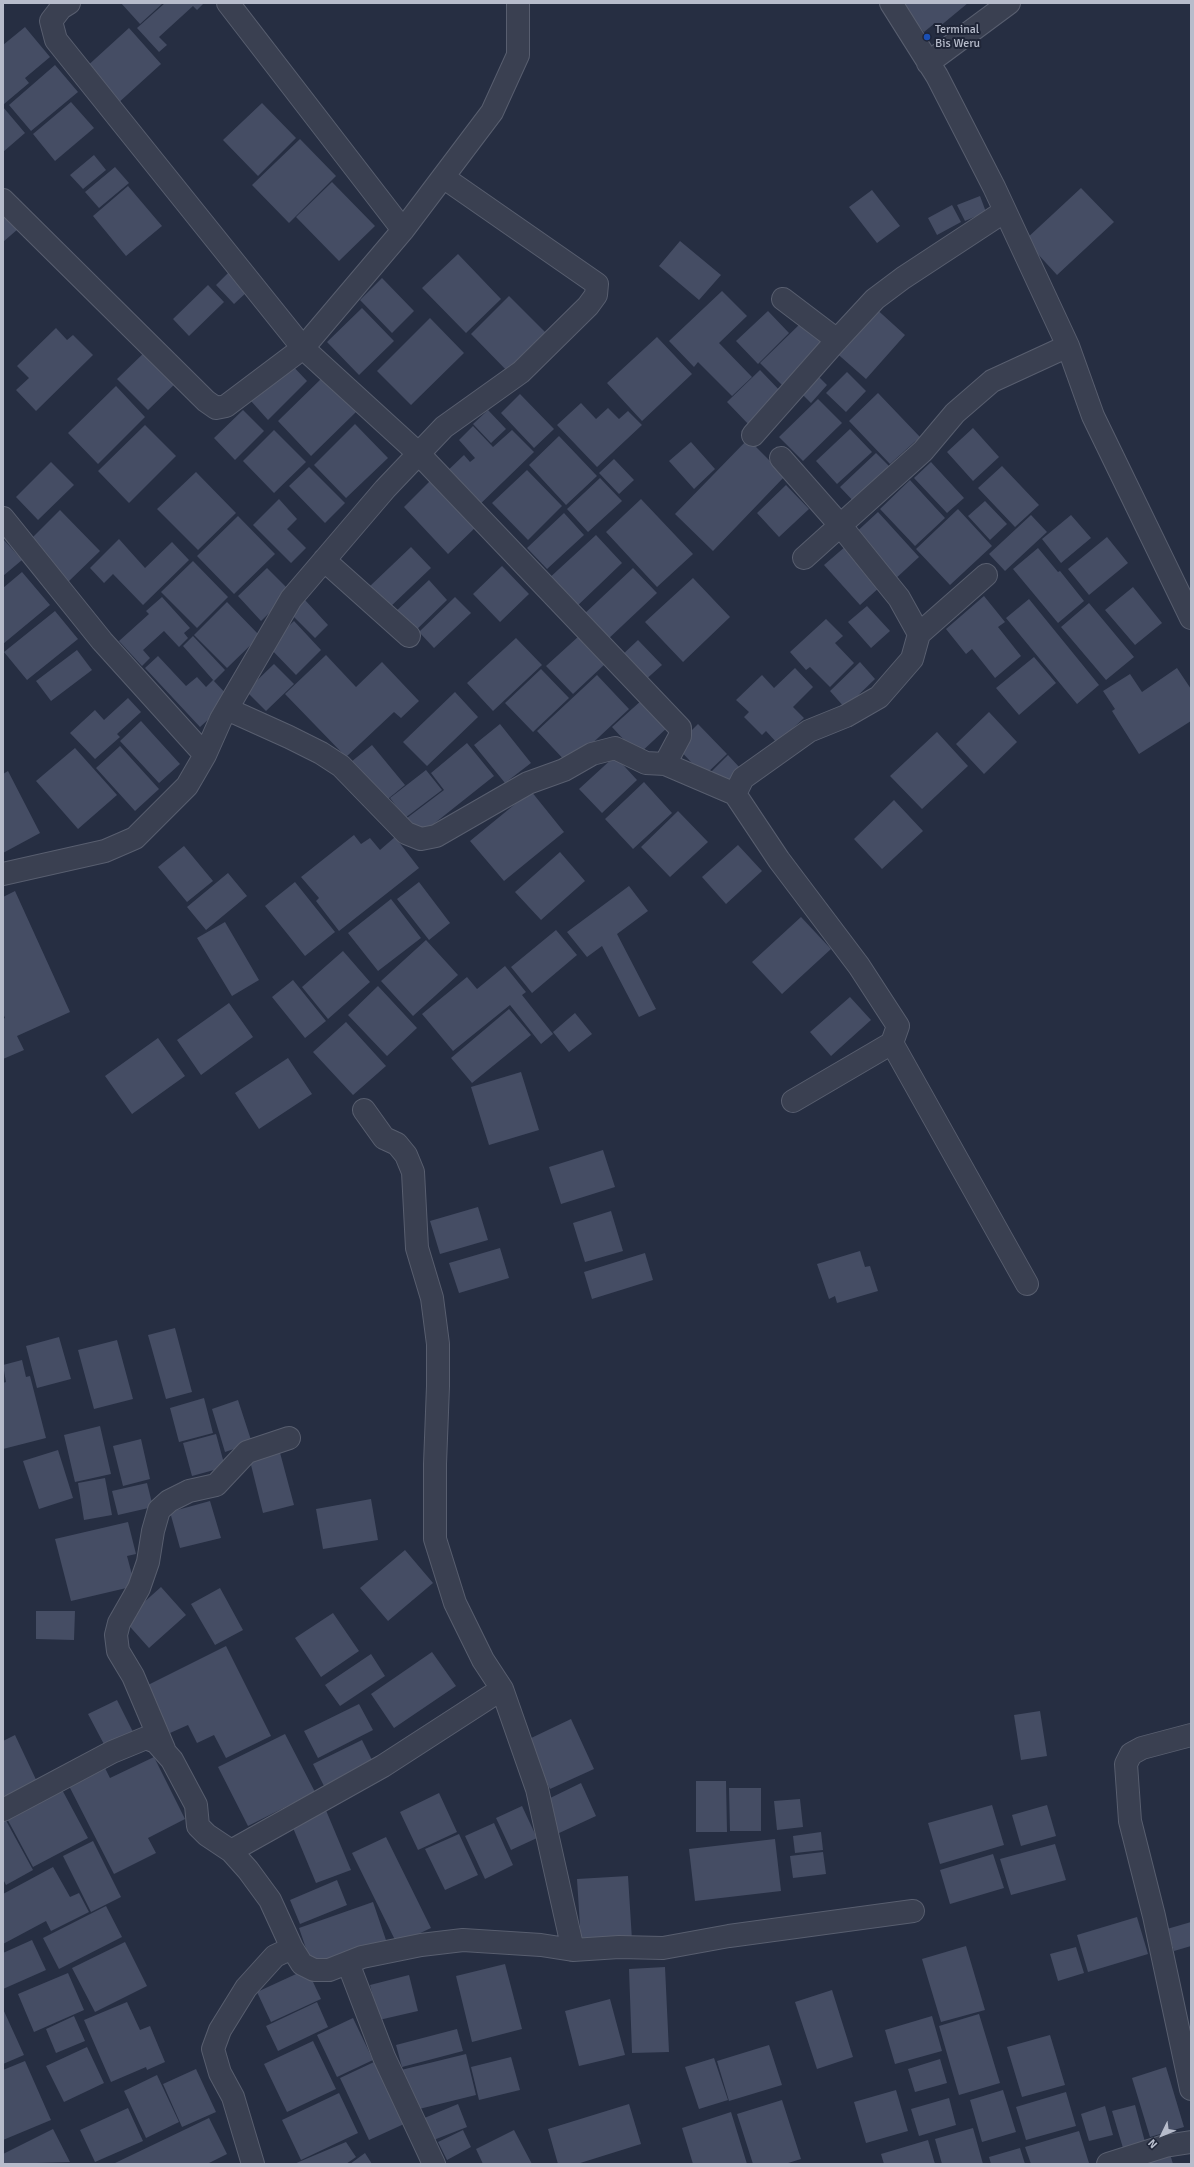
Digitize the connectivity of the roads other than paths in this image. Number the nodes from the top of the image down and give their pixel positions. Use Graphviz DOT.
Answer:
graph roads {
  1 [pos="69,3"];
  2 [pos="228,3"];
  3 [pos="518,3"];
  4 [pos="891,3"];
  5 [pos="1009,3"];
  6 [pos="928,63"];
  7 [pos="443,177"];
  8 [pos="3,200"];
  9 [pos="1005,211"];
  10 [pos="403,230"];
  11 [pos="783,299"];
  12 [pos="837,340"];
  13 [pos="1068,346"];
  14 [pos="303,348"];
  15 [pos="753,435"];
  16 [pos="419,454"];
  17 [pos="781,458"];
  18 [pos="3,518"];
  19 [pos="840,525"];
  20 [pos="804,558"];
  21 [pos="324,560"];
  22 [pos="986,575"];
  23 [pos="1191,618"];
  24 [pos="919,634"];
  25 [pos="409,636"];
  26 [pos="227,709"];
  27 [pos="205,755"];
  28 [pos="664,764"];
  29 [pos="735,794"];
  30 [pos="3,874"];
  31 [pos="892,1044"];
  32 [pos="793,1101"];
  33 [pos="364,1110"];
  34 [pos="1027,1284"];
  35 [pos="288,1438"];
  36 [pos="502,1689"];
  37 [pos="1191,1735"];
  38 [pos="164,1749"];
  39 [pos="3,1810"];
  40 [pos="231,1851"];
  41 [pos="913,1910"];
  42 [pos="292,1948"];
  43 [pos="573,1950"];
  44 [pos="348,1963"];
  45 [pos="1191,2089"];
  46 [pos="1191,2142"];
  47 [pos="253,2164"];
  48 [pos="434,2164"];
  49 [pos="1108,2164"];
  1 -- 14 [label="street"];
  2 -- 10 [label="street"];
  3 -- 7 [label="street"];
  4 -- 6 [label="street"];
  5 -- 6 [label="street"];
  6 -- 9 [label="street"];
  7 -- 10 [label="street"];
  7 -- 16 [label="street"];
  8 -- 14 [label="street"];
  9 -- 12 [label="street"];
  9 -- 13 [label="street"];
  10 -- 14 [label="street"];
  11 -- 12 [label="street"];
  12 -- 15 [label="street"];
  13 -- 19 [label="street"];
  13 -- 23 [label="street"];
  14 -- 16 [label="street"];
  16 -- 21 [label="street"];
  16 -- 28 [label="street"];
  17 -- 19 [label="street"];
  18 -- 27 [label="street"];
  19 -- 20 [label="street"];
  19 -- 24 [label="street"];
  21 -- 25 [label="street"];
  21 -- 26 [label="street"];
  22 -- 24 [label="street"];
  24 -- 29 [label="street"];
  26 -- 27 [label="street"];
  26 -- 28 [label="street"];
  27 -- 30 [label="street"];
  28 -- 29 [label="street"];
  29 -- 31 [label="street"];
  31 -- 32 [label="street"];
  31 -- 34 [label="street"];
  33 -- 36 [label="street"];
  35 -- 38 [label="street"];
  36 -- 40 [label="street"];
  36 -- 43 [label="street"];
  37 -- 45 [label="street"];
  38 -- 39 [label="street"];
  38 -- 40 [label="street"];
  40 -- 42 [label="street"];
  41 -- 43 [label="street"];
  42 -- 44 [label="street"];
  42 -- 47 [label="street"];
  43 -- 44 [label="street"];
  44 -- 48 [label="street"];
  46 -- 49 [label="street"];
}
